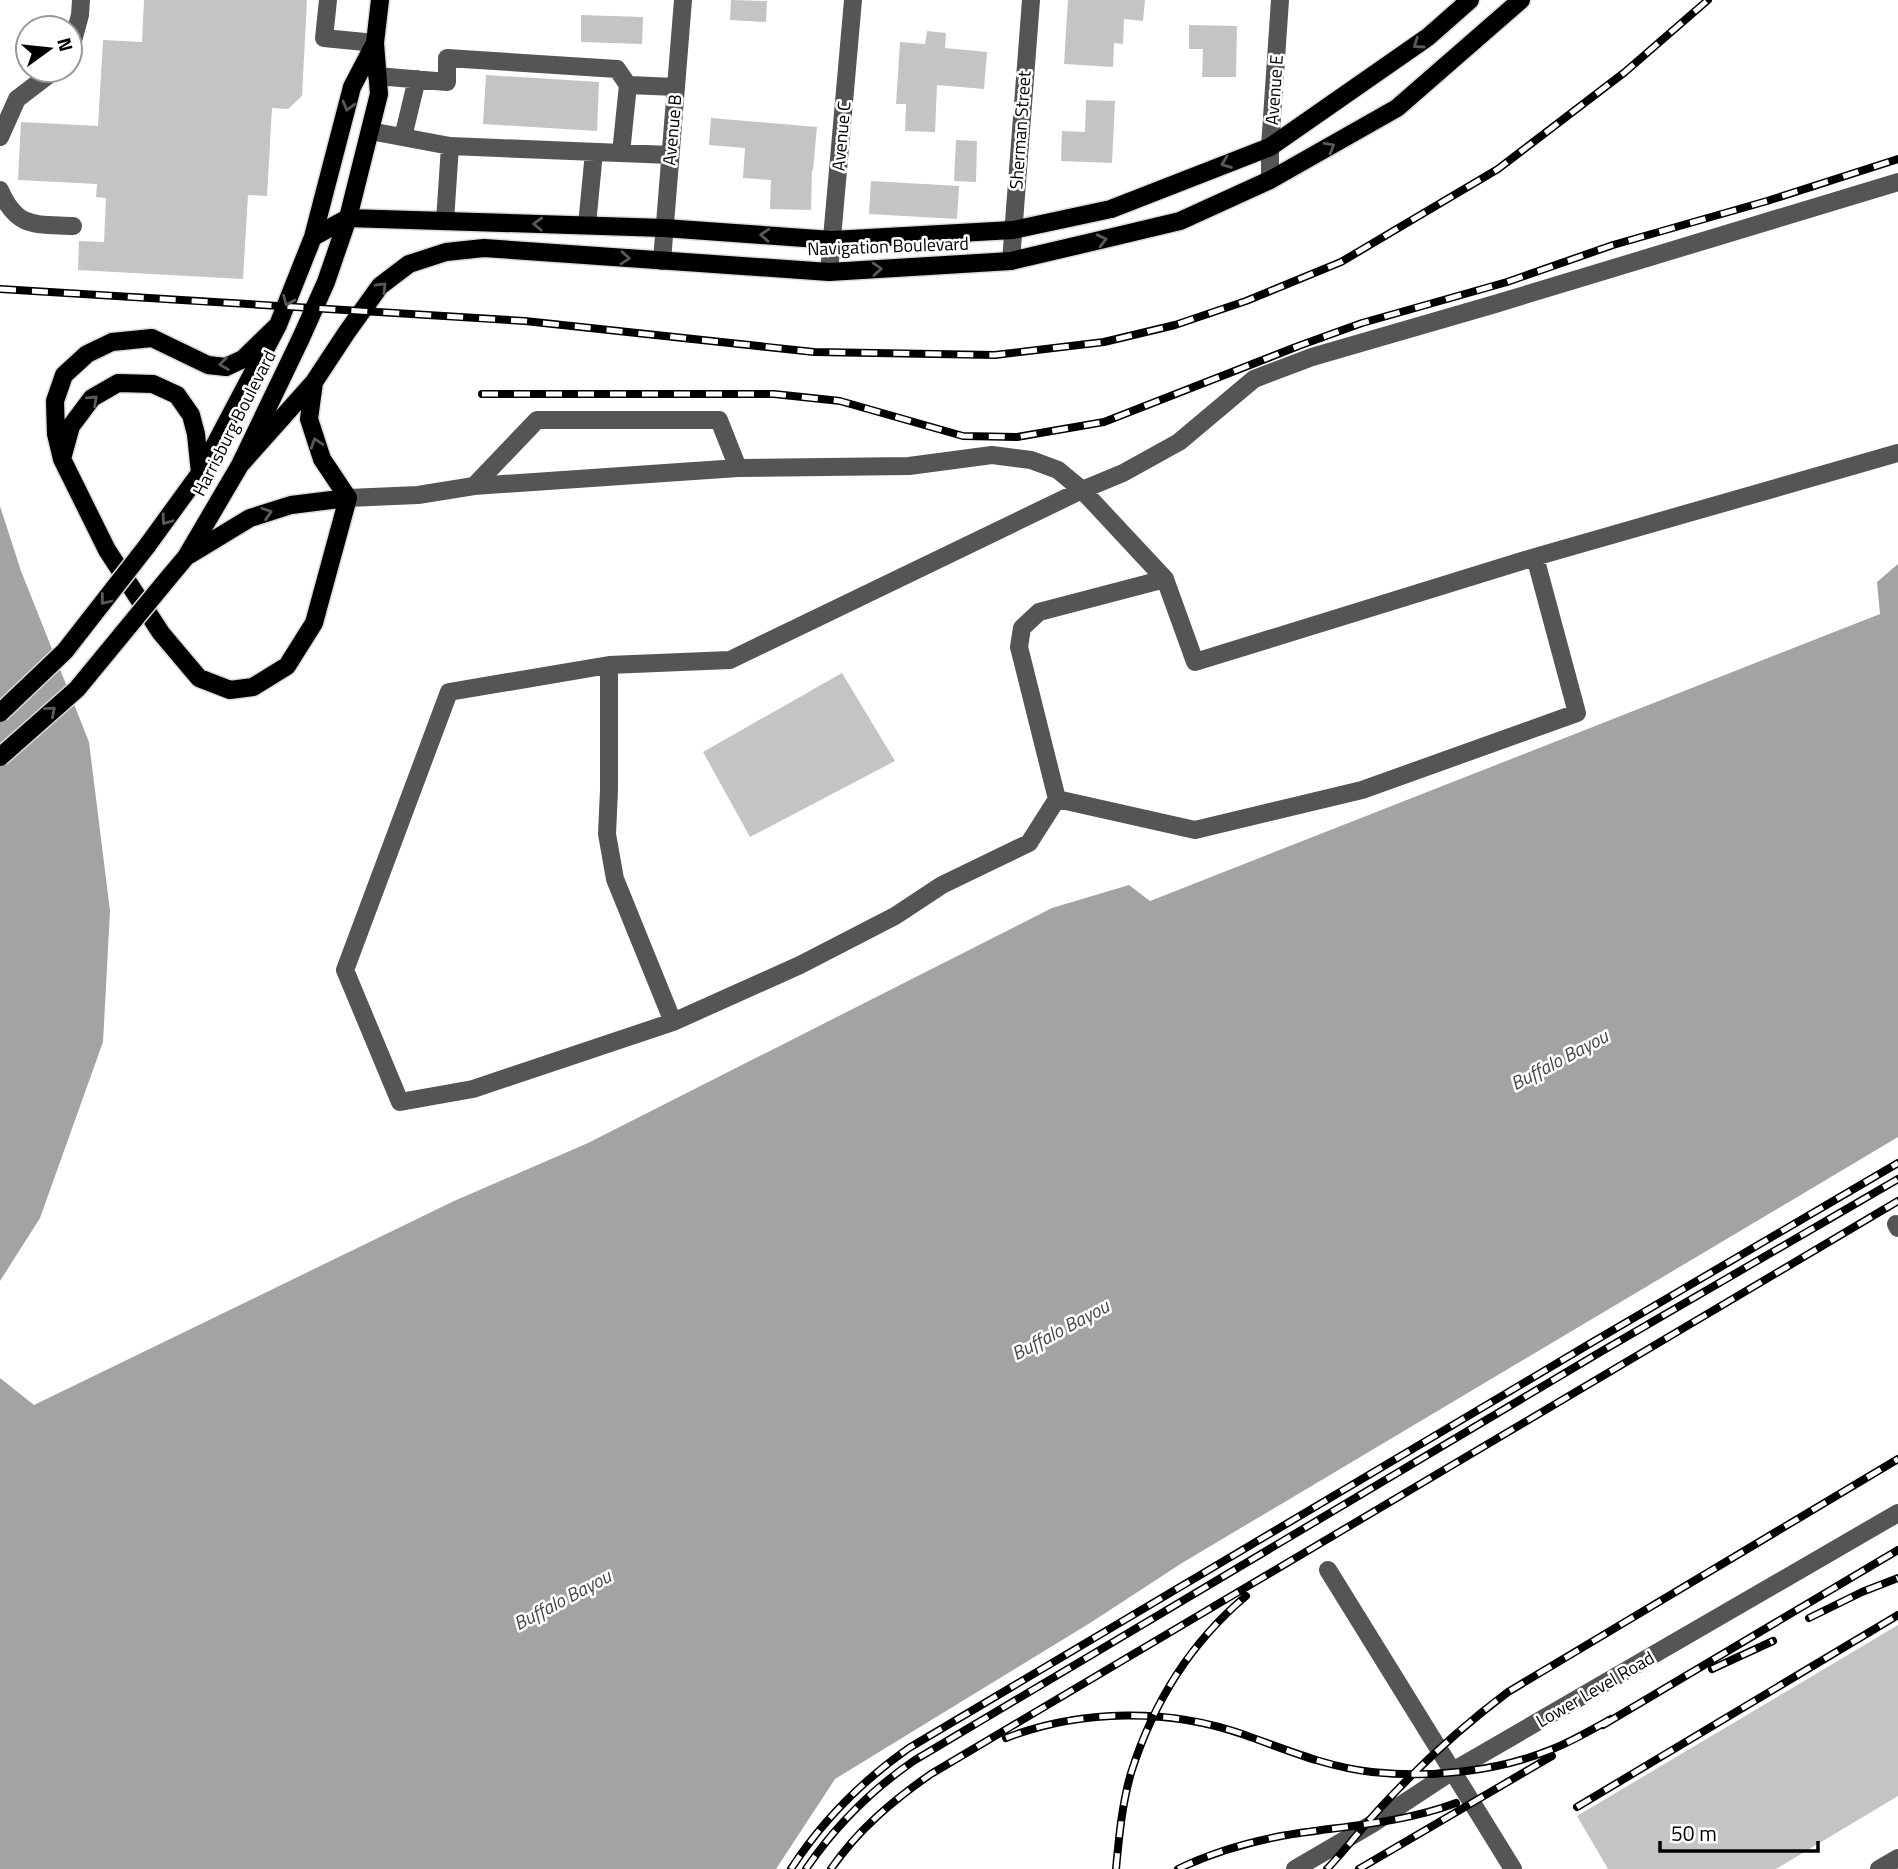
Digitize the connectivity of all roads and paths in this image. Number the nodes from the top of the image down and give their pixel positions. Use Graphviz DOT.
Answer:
graph roads {
  1 [pos="328,0"];
  2 [pos="380,0"];
  3 [pos="683,0"];
  4 [pos="853,0"];
  5 [pos="1031,0"];
  6 [pos="1280,0"];
  7 [pos="1471,0"];
  8 [pos="1521,0"];
  9 [pos="375,43"];
  10 [pos="377,76"];
  11 [pos="417,79"];
  12 [pos="37,84"];
  13 [pos="628,85"];
  14 [pos="676,87"];
  15 [pos="370,131"];
  16 [pos="0,137"];
  17 [pos="403,137"];
  18 [pos="450,146"];
  19 [pos="1269,147"];
  20 [pos="594,152"];
  21 [pos="621,153"];
  22 [pos="670,155"];
  23 [pos="1270,180"];
  24 [pos="1898,181"];
  25 [pos="0,190"];
  26 [pos="348,218"];
  27 [pos="445,221"];
  28 [pos="587,225"];
  29 [pos="73,226"];
  30 [pos="664,228"];
  31 [pos="1013,230"];
  32 [pos="313,237"];
  33 [pos="832,240"];
  34 [pos="662,261"];
  35 [pos="1011,261"];
  36 [pos="830,272"];
  37 [pos="278,326"];
  38 [pos="314,382"];
  39 [pos="1898,453"];
  40 [pos="62,459"];
  41 [pos="240,465"];
  42 [pos="738,468"];
  43 [pos="200,473"];
  44 [pos="474,486"];
  45 [pos="1082,490"];
  46 [pos="348,498"];
  47 [pos="186,557"];
  48 [pos="1535,557"];
  49 [pos="1165,579"];
  50 [pos="609,665"];
  51 [pos="0,713"];
  52 [pos="0,757"];
  53 [pos="1057,799"];
  54 [pos="673,1022"];
  55 [pos="1898,1513"];
  56 [pos="1328,1570"];
  57 [pos="1452,1772"];
  58 [pos="1898,1858"];
  59 [pos="1295,1869"];
  60 [pos="1513,1869"];
  61 [pos="1879,1869"];
  1 -- 9 [label="street"];
  2 -- 9 [label="main road, Harrisburg Boulevard"];
  3 -- 14 [label="street, Avenue B"];
  4 -- 33 [label="street, Avenue C"];
  5 -- 31 [label="street, Sherman Street"];
  6 -- 19 [label="street, Avenue E"];
  7 -- 19 [label="main road, Navigation Boulevard, one-way"];
  23 -- 8 [label="main road, Navigation Boulevard, one-way"];
  9 -- 10 [label="main road, Harrisburg Boulevard"];
  9 -- 32 [label="main road, Harrisburg Boulevard, one-way"];
  10 -- 11 [label="street"];
  10 -- 15 [label="main road, Harrisburg Boulevard"];
  11 -- 13 [label="street"];
  11 -- 17 [label="street"];
  12 -- 16 [label="street"];
  13 -- 14 [label="street"];
  13 -- 21 [label="street"];
  14 -- 22 [label="street, Avenue B"];
  15 -- 17 [label="street"];
  15 -- 26 [label="main road, Harrisburg Boulevard"];
  17 -- 18 [label="street"];
  18 -- 20 [label="street"];
  18 -- 27 [label="street"];
  19 -- 23 [label="street, Avenue E"];
  19 -- 31 [label="main road, Navigation Boulevard, one-way"];
  20 -- 21 [label="street"];
  20 -- 28 [label="street"];
  21 -- 22 [label="street"];
  22 -- 30 [label="street, Avenue B"];
  35 -- 23 [label="main road, Navigation Boulevard, one-way"];
  24 -- 45 [label="street"];
  25 -- 29 [label="street"];
  26 -- 27 [label="main road, Navigation Boulevard"];
  26 -- 32 [label="main road"];
  26 -- 41 [label="main road, Harrisburg Boulevard"];
  28 -- 27 [label="main road, Navigation Boulevard, one-way"];
  28 -- 30 [label="main road, Navigation Boulevard"];
  33 -- 30 [label="main road, Navigation Boulevard, one-way"];
  30 -- 34 [label="street, Avenue B"];
  31 -- 33 [label="main road, Navigation Boulevard"];
  31 -- 35 [label="street, Sherman Street"];
  32 -- 37 [label="main road, Harrisburg Boulevard, one-way"];
  33 -- 36 [label="street, Avenue C"];
  34 -- 36 [label="main road, Navigation Boulevard"];
  38 -- 34 [label="main road, Navigation Boulevard, one-way"];
  36 -- 35 [label="main road, Navigation Boulevard, one-way"];
  37 -- 40 [label="main road, one-way"];
  37 -- 43 [label="main road, Harrisburg Boulevard"];
  38 -- 41 [label="main road, Navigation Boulevard"];
  46 -- 38 [label="main road, one-way"];
  39 -- 48 [label="street"];
  40 -- 43 [label="main road, one-way"];
  40 -- 46 [label="main road"];
  41 -- 47 [label="main road, Harrisburg Boulevard"];
  42 -- 44 [label="street"];
  42 -- 44 [label="street"];
  42 -- 45 [label="street"];
  43 -- 51 [label="main road, Harrisburg Boulevard, one-way, bridge"];
  44 -- 46 [label="street"];
  45 -- 49 [label="street"];
  45 -- 50 [label="street"];
  47 -- 46 [label="main road, one-way"];
  52 -- 47 [label="main road, Harrisburg Boulevard, one-way, bridge"];
  48 -- 49 [label="street"];
  48 -- 53 [label="street"];
  49 -- 53 [label="street"];
  50 -- 54 [label="street"];
  50 -- 54 [label="street"];
  53 -- 54 [label="street"];
  55 -- 57 [label="street, Lower Level Road"];
  56 -- 57 [label="street"];
  57 -- 59 [label="street, Lower Level Road"];
  57 -- 60 [label="street"];
  58 -- 61 [label="street"];
}
